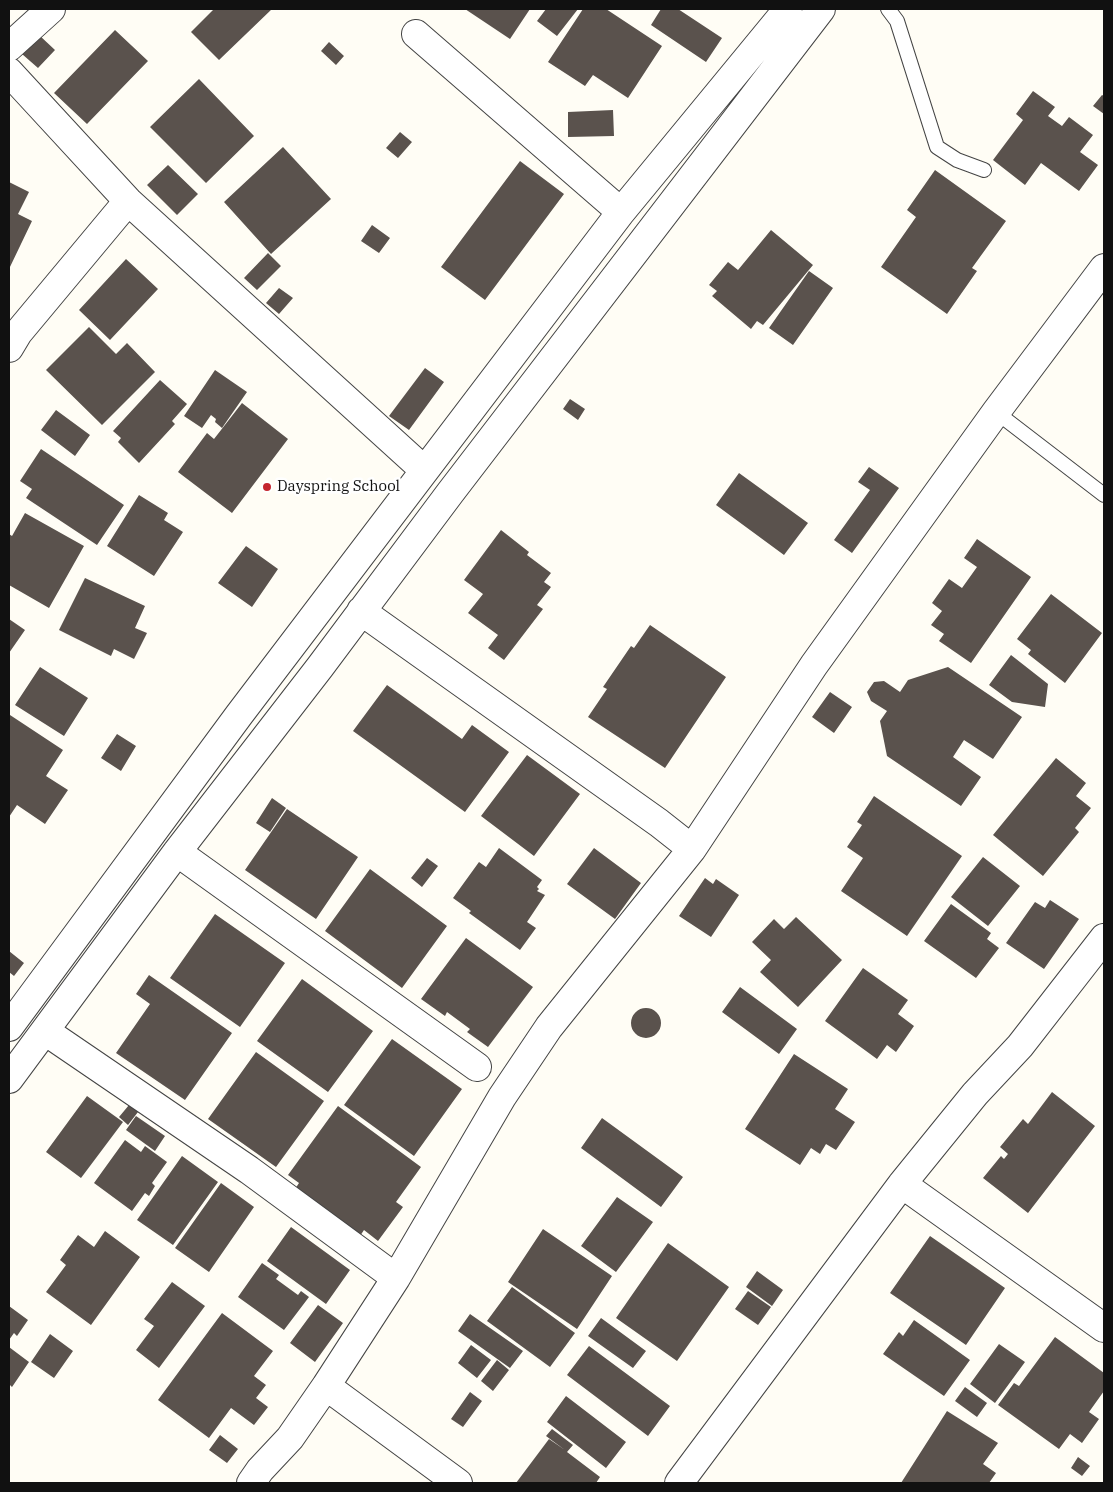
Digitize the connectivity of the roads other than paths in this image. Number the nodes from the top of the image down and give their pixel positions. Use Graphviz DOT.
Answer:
graph roads {
  1 [pos="51,9"];
  2 [pos="788,9"];
  3 [pos="821,9"];
  4 [pos="888,9"];
  5 [pos="416,34"];
  6 [pos="9,47"];
  7 [pos="9,72"];
  8 [pos="984,170"];
  9 [pos="128,201"];
  10 [pos="620,212"];
  11 [pos="1104,268"];
  12 [pos="9,348"];
  13 [pos="996,412"];
  14 [pos="424,470"];
  15 [pos="1104,495"];
  16 [pos="361,611"];
  17 [pos="692,849"];
  18 [pos="177,852"];
  19 [pos="1104,938"];
  20 [pos="9,1027"];
  21 [pos="45,1031"];
  22 [pos="477,1068"];
  23 [pos="9,1079"];
  24 [pos="902,1184"];
  25 [pos="396,1278"];
  26 [pos="1104,1328"];
  27 [pos="326,1386"];
  28 [pos="251,1483"];
  29 [pos="458,1483"];
  30 [pos="680,1483"];
  1 -- 6 [label="street"];
  2 -- 10 [label="street"];
  3 -- 16 [label="street"];
  4 -- 8 [label="lane"];
  5 -- 10 [label="street"];
  7 -- 9 [label="street"];
  9 -- 12 [label="street"];
  9 -- 14 [label="street"];
  10 -- 14 [label="street"];
  11 -- 13 [label="street"];
  13 -- 15 [label="lane"];
  13 -- 17 [label="street"];
  14 -- 20 [label="street"];
  16 -- 17 [label="street"];
  16 -- 18 [label="street"];
  17 -- 25 [label="street"];
  18 -- 21 [label="street"];
  18 -- 22 [label="street"];
  19 -- 24 [label="street"];
  21 -- 23 [label="street"];
  21 -- 25 [label="street"];
  24 -- 26 [label="street"];
  24 -- 30 [label="street"];
  25 -- 27 [label="street"];
  27 -- 28 [label="street"];
  27 -- 29 [label="street"];
}
